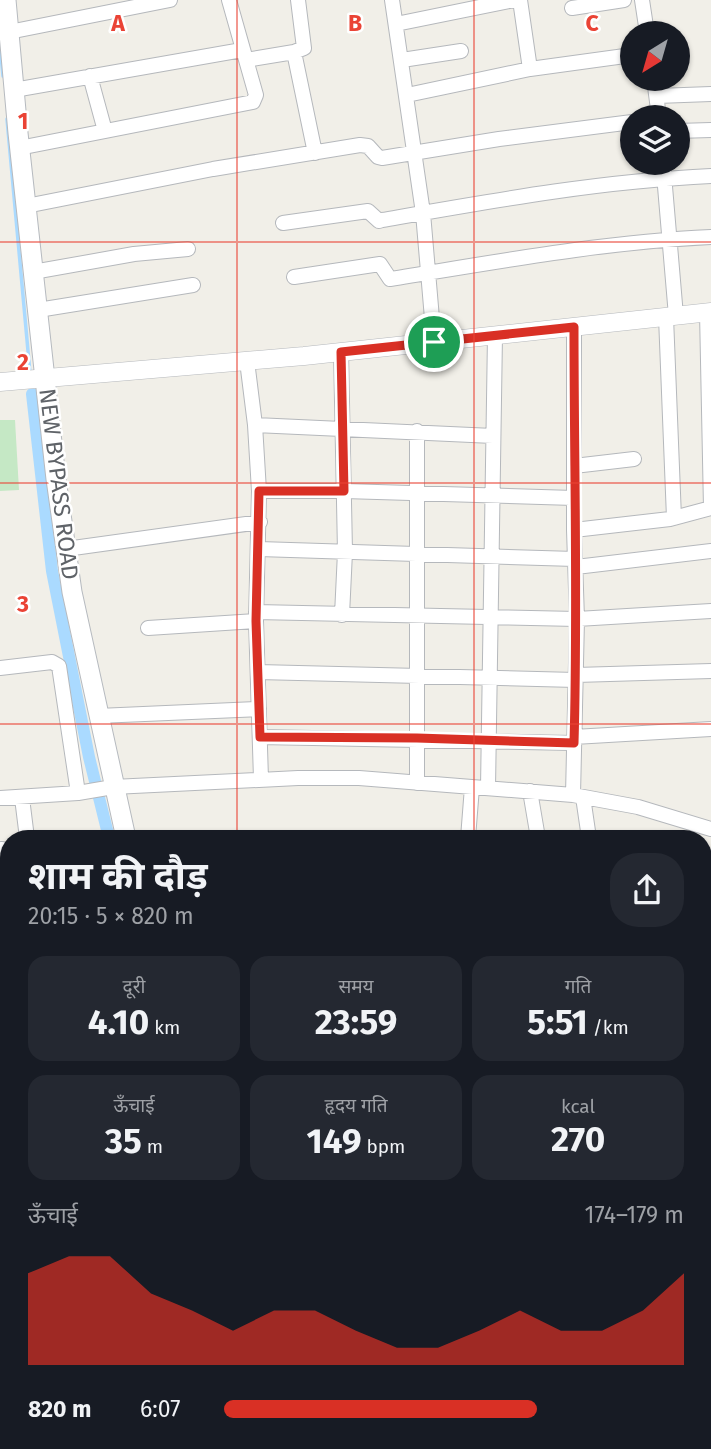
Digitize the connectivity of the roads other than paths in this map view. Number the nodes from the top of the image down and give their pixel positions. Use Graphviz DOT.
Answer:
graph roads {
  1 [pos="6,0"];
  2 [pos="170,0"];
  3 [pos="229,0"];
  4 [pos="298,0"];
  5 [pos="392,0"];
  6 [pos="514,0"];
  7 [pos="520,0"];
  8 [pos="624,0"];
  9 [pos="642,0"];
  10 [pos="572,8"];
  11 [pos="645,21"];
  12 [pos="396,24"];
  13 [pos="9,32"];
  14 [pos="461,51"];
  15 [pos="294,52"];
  16 [pos="244,55"];
  17 [pos="620,56"];
  18 [pos="402,60"];
  19 [pos="530,69"];
  20 [pos="90,76"];
  21 [pos="14,90"];
  22 [pos="656,91"];
  23 [pos="711,94"];
  24 [pos="407,95"];
  25 [pos="657,96"];
  26 [pos="658,105"];
  27 [pos="620,124"];
  28 [pos="711,130"];
  29 [pos="105,131"];
  30 [pos="690,131"];
  31 [pos="19,148"];
  32 [pos="315,153"];
  33 [pos="415,153"];
  34 [pos="665,175"];
  35 [pos="711,176"];
  36 [pos="665,178"];
  37 [pos="26,206"];
  38 [pos="423,213"];
  39 [pos="283,223"];
  40 [pos="711,237"];
  41 [pos="669,239"];
  42 [pos="188,248"];
  43 [pos="33,272"];
  44 [pos="428,273"];
  45 [pos="294,277"];
  46 [pos="192,285"];
  47 [pos="38,310"];
  48 [pos="709,312"];
  49 [pos="671,316"];
  50 [pos="574,327"];
  51 [pos="495,335"];
  52 [pos="434,342"];
  53 [pos="341,352"];
  54 [pos="247,361"];
  55 [pos="45,380"];
  56 [pos="0,382"];
  57 [pos="255,425"];
  58 [pos="343,429"];
  59 [pos="417,431"];
  60 [pos="493,436"];
  61 [pos="634,458"];
  62 [pos="574,466"];
  63 [pos="259,491"];
  64 [pos="344,491"];
  65 [pos="416,493"];
  66 [pos="492,495"];
  67 [pos="574,498"];
  68 [pos="711,508"];
  69 [pos="674,518"];
  70 [pos="260,522"];
  71 [pos="574,530"];
  72 [pos="259,549"];
  73 [pos="66,550"];
  74 [pos="711,551"];
  75 [pos="345,552"];
  76 [pos="416,554"];
  77 [pos="492,555"];
  78 [pos="576,563"];
  79 [pos="711,611"];
  80 [pos="342,615"];
  81 [pos="418,615"];
  82 [pos="256,617"];
  83 [pos="492,617"];
  84 [pos="577,619"];
  85 [pos="149,628"];
  86 [pos="0,668"];
  87 [pos="711,671"];
  88 [pos="258,672"];
  89 [pos="417,676"];
  90 [pos="576,677"];
  91 [pos="492,678"];
  92 [pos="259,709"];
  93 [pos="98,716"];
  94 [pos="711,730"];
  95 [pos="260,737"];
  96 [pos="417,738"];
  97 [pos="489,740"];
  98 [pos="574,740"];
  99 [pos="261,779"];
  100 [pos="417,783"];
  101 [pos="472,787"];
  102 [pos="488,788"];
  103 [pos="96,790"];
  104 [pos="530,791"];
  105 [pos="578,796"];
  106 [pos="0,798"];
  107 [pos="22,798"];
  108 [pos="26,830"];
  109 [pos="121,830"];
  110 [pos="469,830"];
  111 [pos="537,830"];
  112 [pos="587,830"];
  113 [pos="711,830"];
  1 -- 13 [label="main road, NEW BYPASS ROAD"];
  2 -- 13 [label="street"];
  3 -- 16 [label="street"];
  4 -- 15 [label="street"];
  5 -- 12 [label="street"];
  6 -- 12 [label="street"];
  7 -- 19 [label="street"];
  8 -- 10 [label="street"];
  9 -- 11 [label="street"];
  12 -- 18 [label="street"];
  13 -- 21 [label="main road, NEW BYPASS ROAD"];
  14 -- 18 [label="street"];
  15 -- 16 [label="street"];
  15 -- 32 [label="street"];
  16 -- 20 [label="street"];
  16 -- 29 [label="street"];
  17 -- 19 [label="street"];
  18 -- 24 [label="street"];
  19 -- 24 [label="street"];
  20 -- 21 [label="street"];
  20 -- 29 [label="street"];
  21 -- 31 [label="main road, NEW BYPASS ROAD"];
  22 -- 25 [label="street"];
  23 -- 25 [label="street"];
  24 -- 33 [label="street"];
  25 -- 26 [label="street"];
  27 -- 33 [label="street"];
  28 -- 30 [label="street"];
  29 -- 31 [label="street"];
  31 -- 37 [label="main road, NEW BYPASS ROAD"];
  32 -- 33 [label="street"];
  32 -- 37 [label="street"];
  33 -- 38 [label="street"];
  34 -- 36 [label="street"];
  35 -- 36 [label="street"];
  36 -- 38 [label="street"];
  36 -- 41 [label="street"];
  37 -- 43 [label="main road, NEW BYPASS ROAD"];
  38 -- 39 [label="street"];
  38 -- 44 [label="street"];
  40 -- 41 [label="street"];
  41 -- 44 [label="street"];
  41 -- 49 [label="street"];
  42 -- 43 [label="street"];
  43 -- 47 [label="main road, NEW BYPASS ROAD"];
  44 -- 45 [label="street"];
  44 -- 52 [label="street"];
  46 -- 47 [label="street"];
  47 -- 55 [label="main road, NEW BYPASS ROAD"];
  48 -- 49 [label="street"];
  48 -- 68 [label="street"];
  49 -- 50 [label="street"];
  49 -- 69 [label="street"];
  50 -- 51 [label="street"];
  50 -- 62 [label="street"];
  51 -- 52 [label="street"];
  51 -- 60 [label="street"];
  52 -- 53 [label="street"];
  53 -- 54 [label="street"];
  53 -- 58 [label="street"];
  54 -- 55 [label="street"];
  54 -- 57 [label="street"];
  55 -- 56 [label="street"];
  55 -- 73 [label="main road, NEW BYPASS ROAD"];
  57 -- 58 [label="street"];
  57 -- 63 [label="street"];
  58 -- 59 [label="street"];
  58 -- 64 [label="street"];
  59 -- 60 [label="street"];
  59 -- 65 [label="street"];
  60 -- 66 [label="street"];
  61 -- 62 [label="street"];
  62 -- 67 [label="street"];
  63 -- 64 [label="street"];
  63 -- 70 [label="street"];
  64 -- 65 [label="street"];
  64 -- 75 [label="street"];
  65 -- 66 [label="street"];
  65 -- 76 [label="street"];
  66 -- 67 [label="street"];
  66 -- 77 [label="street"];
  67 -- 71 [label="street"];
  68 -- 69 [label="street"];
  69 -- 71 [label="street"];
  70 -- 72 [label="street"];
  70 -- 73 [label="street"];
  71 -- 78 [label="street"];
  72 -- 75 [label="street"];
  72 -- 82 [label="street"];
  73 -- 93 [label="main road, NEW BYPASS ROAD"];
  74 -- 78 [label="street"];
  75 -- 76 [label="street"];
  75 -- 80 [label="street"];
  76 -- 77 [label="street"];
  76 -- 81 [label="street"];
  77 -- 78 [label="street"];
  77 -- 83 [label="street"];
  78 -- 84 [label="street"];
  79 -- 84 [label="street"];
  80 -- 81 [label="street"];
  80 -- 82 [label="street"];
  81 -- 83 [label="street"];
  81 -- 89 [label="street"];
  82 -- 85 [label="street"];
  82 -- 88 [label="street"];
  83 -- 84 [label="street"];
  83 -- 91 [label="street"];
  84 -- 90 [label="street"];
  86 -- 103 [label="street"];
  87 -- 90 [label="street"];
  88 -- 89 [label="street"];
  88 -- 92 [label="street"];
  89 -- 91 [label="street"];
  89 -- 96 [label="street"];
  90 -- 91 [label="street"];
  90 -- 98 [label="street"];
  91 -- 97 [label="street"];
  92 -- 93 [label="street"];
  92 -- 95 [label="street"];
  93 -- 103 [label="main road, NEW BYPASS ROAD"];
  94 -- 98 [label="street"];
  95 -- 96 [label="street"];
  95 -- 99 [label="street"];
  96 -- 97 [label="street"];
  96 -- 100 [label="street"];
  97 -- 98 [label="street"];
  97 -- 102 [label="street"];
  98 -- 105 [label="street"];
  99 -- 100 [label="street"];
  99 -- 103 [label="street"];
  100 -- 101 [label="street"];
  101 -- 102 [label="street"];
  101 -- 110 [label="street"];
  102 -- 104 [label="street"];
  103 -- 107 [label="street"];
  103 -- 109 [label="main road, NEW BYPASS ROAD"];
  104 -- 105 [label="street"];
  104 -- 111 [label="street"];
  105 -- 112 [label="street"];
  105 -- 113 [label="street"];
  106 -- 107 [label="street"];
  107 -- 108 [label="street"];
}
